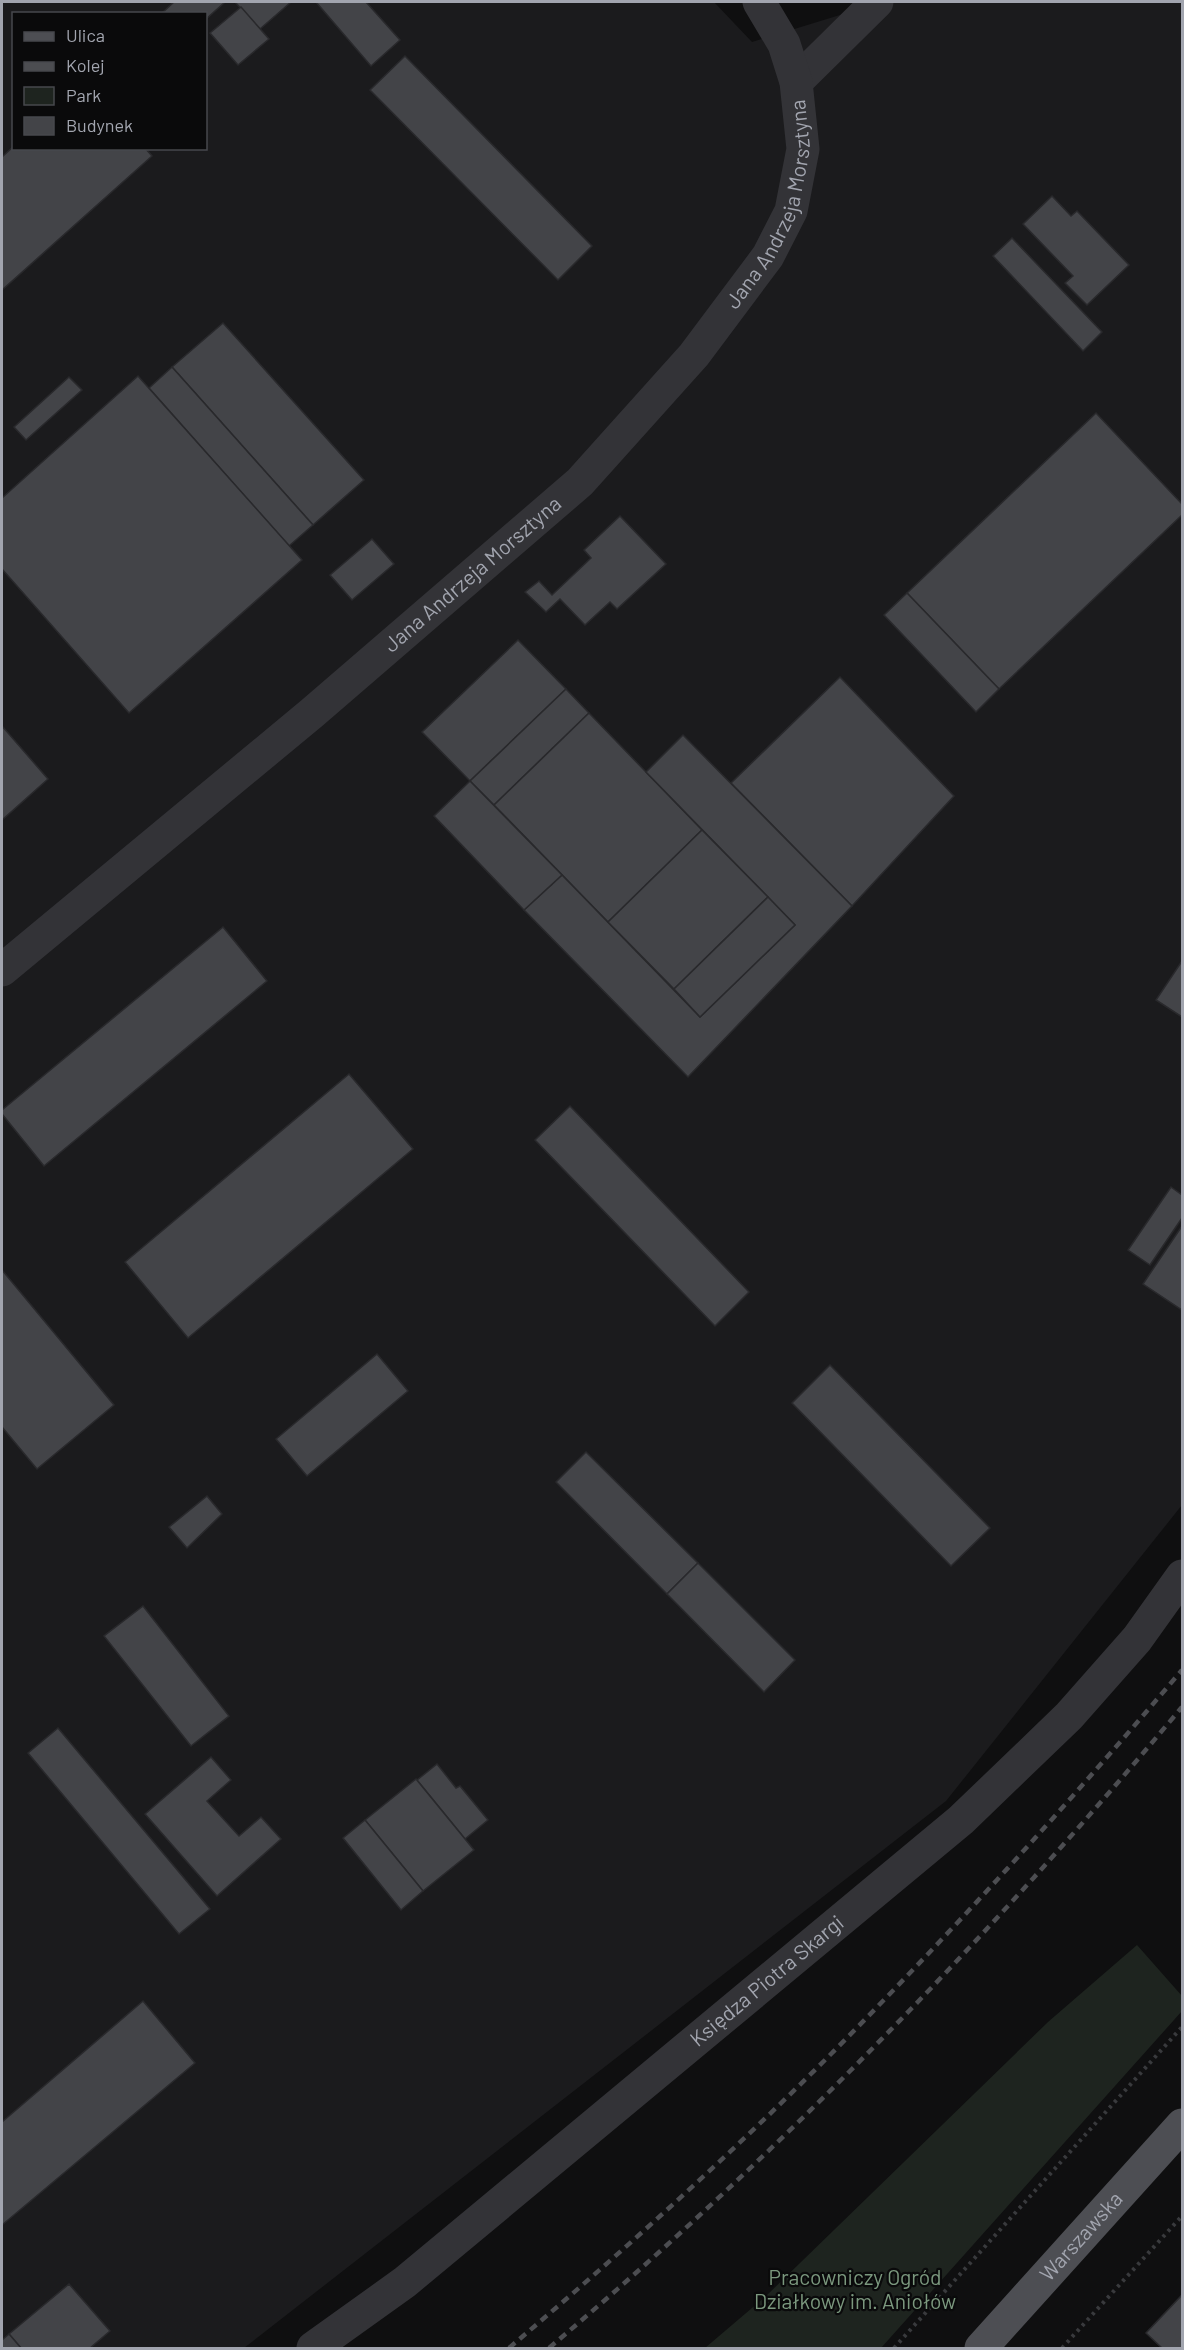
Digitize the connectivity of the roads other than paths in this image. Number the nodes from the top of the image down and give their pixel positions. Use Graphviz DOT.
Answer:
graph roads {
  1 [pos="759,2"];
  2 [pos="877,2"];
  3 [pos="796,82"];
  4 [pos="2,970"];
  5 [pos="1182,1576"];
  6 [pos="1182,2125"];
  7 [pos="313,2349"];
  8 [pos="981,2349"];
  1 -- 3 [label="street, Jana Andrzeja Morsztyna"];
  2 -- 3 [label="street"];
  3 -- 4 [label="street, Jana Andrzeja Morsztyna"];
  5 -- 7 [label="street, Księdza Piotra Skargi"];
  6 -- 8 [label="main road, Warszawska"];
}
